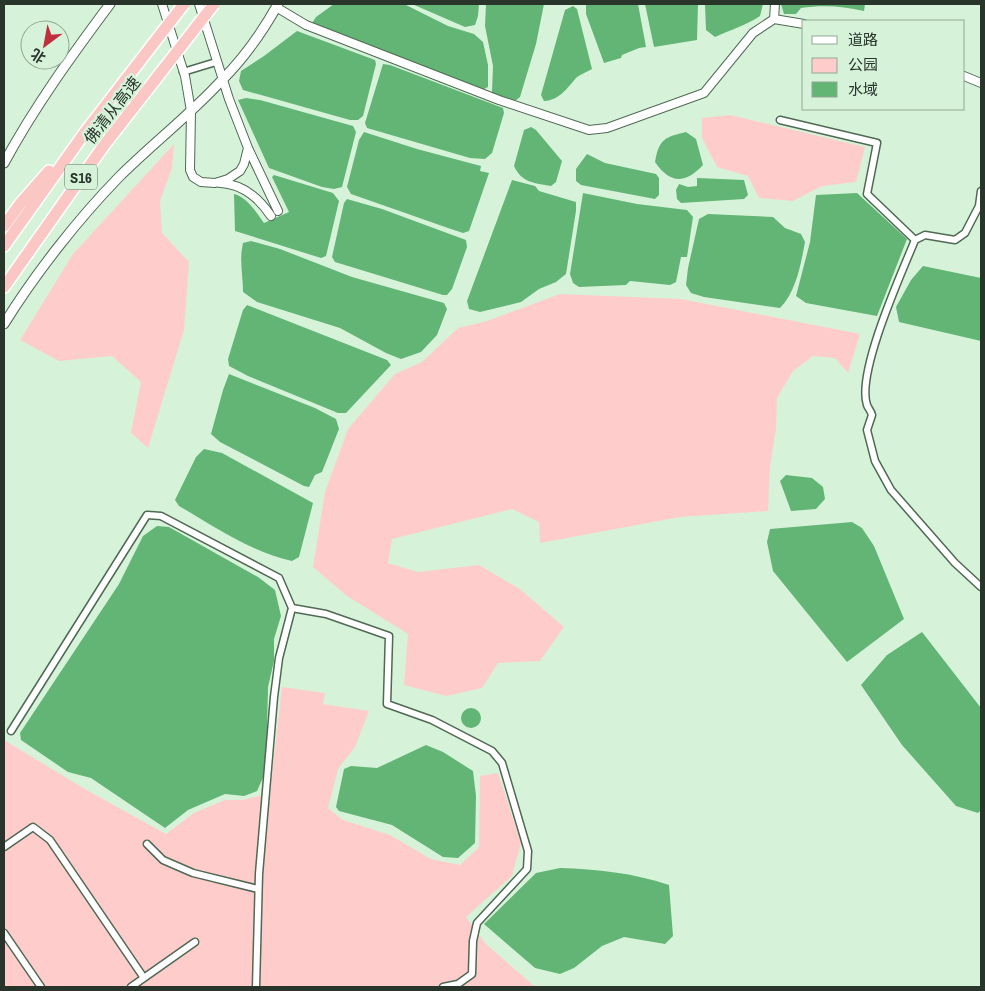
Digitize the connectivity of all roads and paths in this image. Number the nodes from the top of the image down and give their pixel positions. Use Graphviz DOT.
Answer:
graph roads {
  1 [pos="110,4"];
  2 [pos="162,4"];
  3 [pos="184,4"];
  4 [pos="199,4"];
  5 [pos="214,4"];
  6 [pos="289,4"];
  7 [pos="775,4"];
  8 [pos="280,7"];
  9 [pos="774,19"];
  10 [pos="802,24"];
  11 [pos="216,62"];
  12 [pos="183,72"];
  13 [pos="965,76"];
  14 [pos="223,80"];
  15 [pos="981,83"];
  16 [pos="191,111"];
  17 [pos="780,120"];
  18 [pos="86,131"];
  19 [pos="248,148"];
  20 [pos="4,163"];
  21 [pos="216,183"];
  22 [pos="981,191"];
  23 [pos="4,226"];
  24 [pos="915,240"];
  25 [pos="4,246"];
  26 [pos="4,287"];
  27 [pos="4,324"];
  28 [pos="981,587"];
  29 [pos="292,608"];
  30 [pos="11,731"];
  31 [pos="147,844"];
  32 [pos="4,847"];
  33 [pos="258,889"];
  34 [pos="4,933"];
  35 [pos="195,942"];
  36 [pos="144,978"];
  37 [pos="40,987"];
  38 [pos="132,987"];
  39 [pos="256,987"];
  40 [pos="443,987"];
  1 -- 20 [label="main road"];
  2 -- 12 [label="street"];
  3 -- 18 [label="highway, 佛清从高速 / S16, bridge"];
  4 -- 11 [label="street"];
  5 -- 26 [label="highway, 佛清从高速 / S16, bridge"];
  6 -- 8 [label="street"];
  7 -- 9 [label="street"];
  8 -- 9 [label="street"];
  8 -- 14 [label="main road"];
  9 -- 10 [label="street"];
  11 -- 12 [label="street"];
  11 -- 14 [label="street"];
  12 -- 16 [label="street"];
  13 -- 15 [label="street"];
  14 -- 16 [label="main road"];
  14 -- 19 [label="street"];
  16 -- 21 [label="street"];
  16 -- 27 [label="main road"];
  17 -- 24 [label="street"];
  18 -- 23 [label="highway"];
  18 -- 25 [label="highway, 佛清从高速 / S16"];
  19 -- 21 [label="street"];
  19 -- 21 [label="street"];
  22 -- 24 [label="street"];
  24 -- 28 [label="street"];
  29 -- 30 [label="street"];
  29 -- 33 [label="street"];
  29 -- 40 [label="street"];
  31 -- 33 [label="street"];
  32 -- 36 [label="street"];
  33 -- 39 [label="street"];
  34 -- 37 [label="street"];
  35 -- 36 [label="street"];
  36 -- 38 [label="street"];
}
